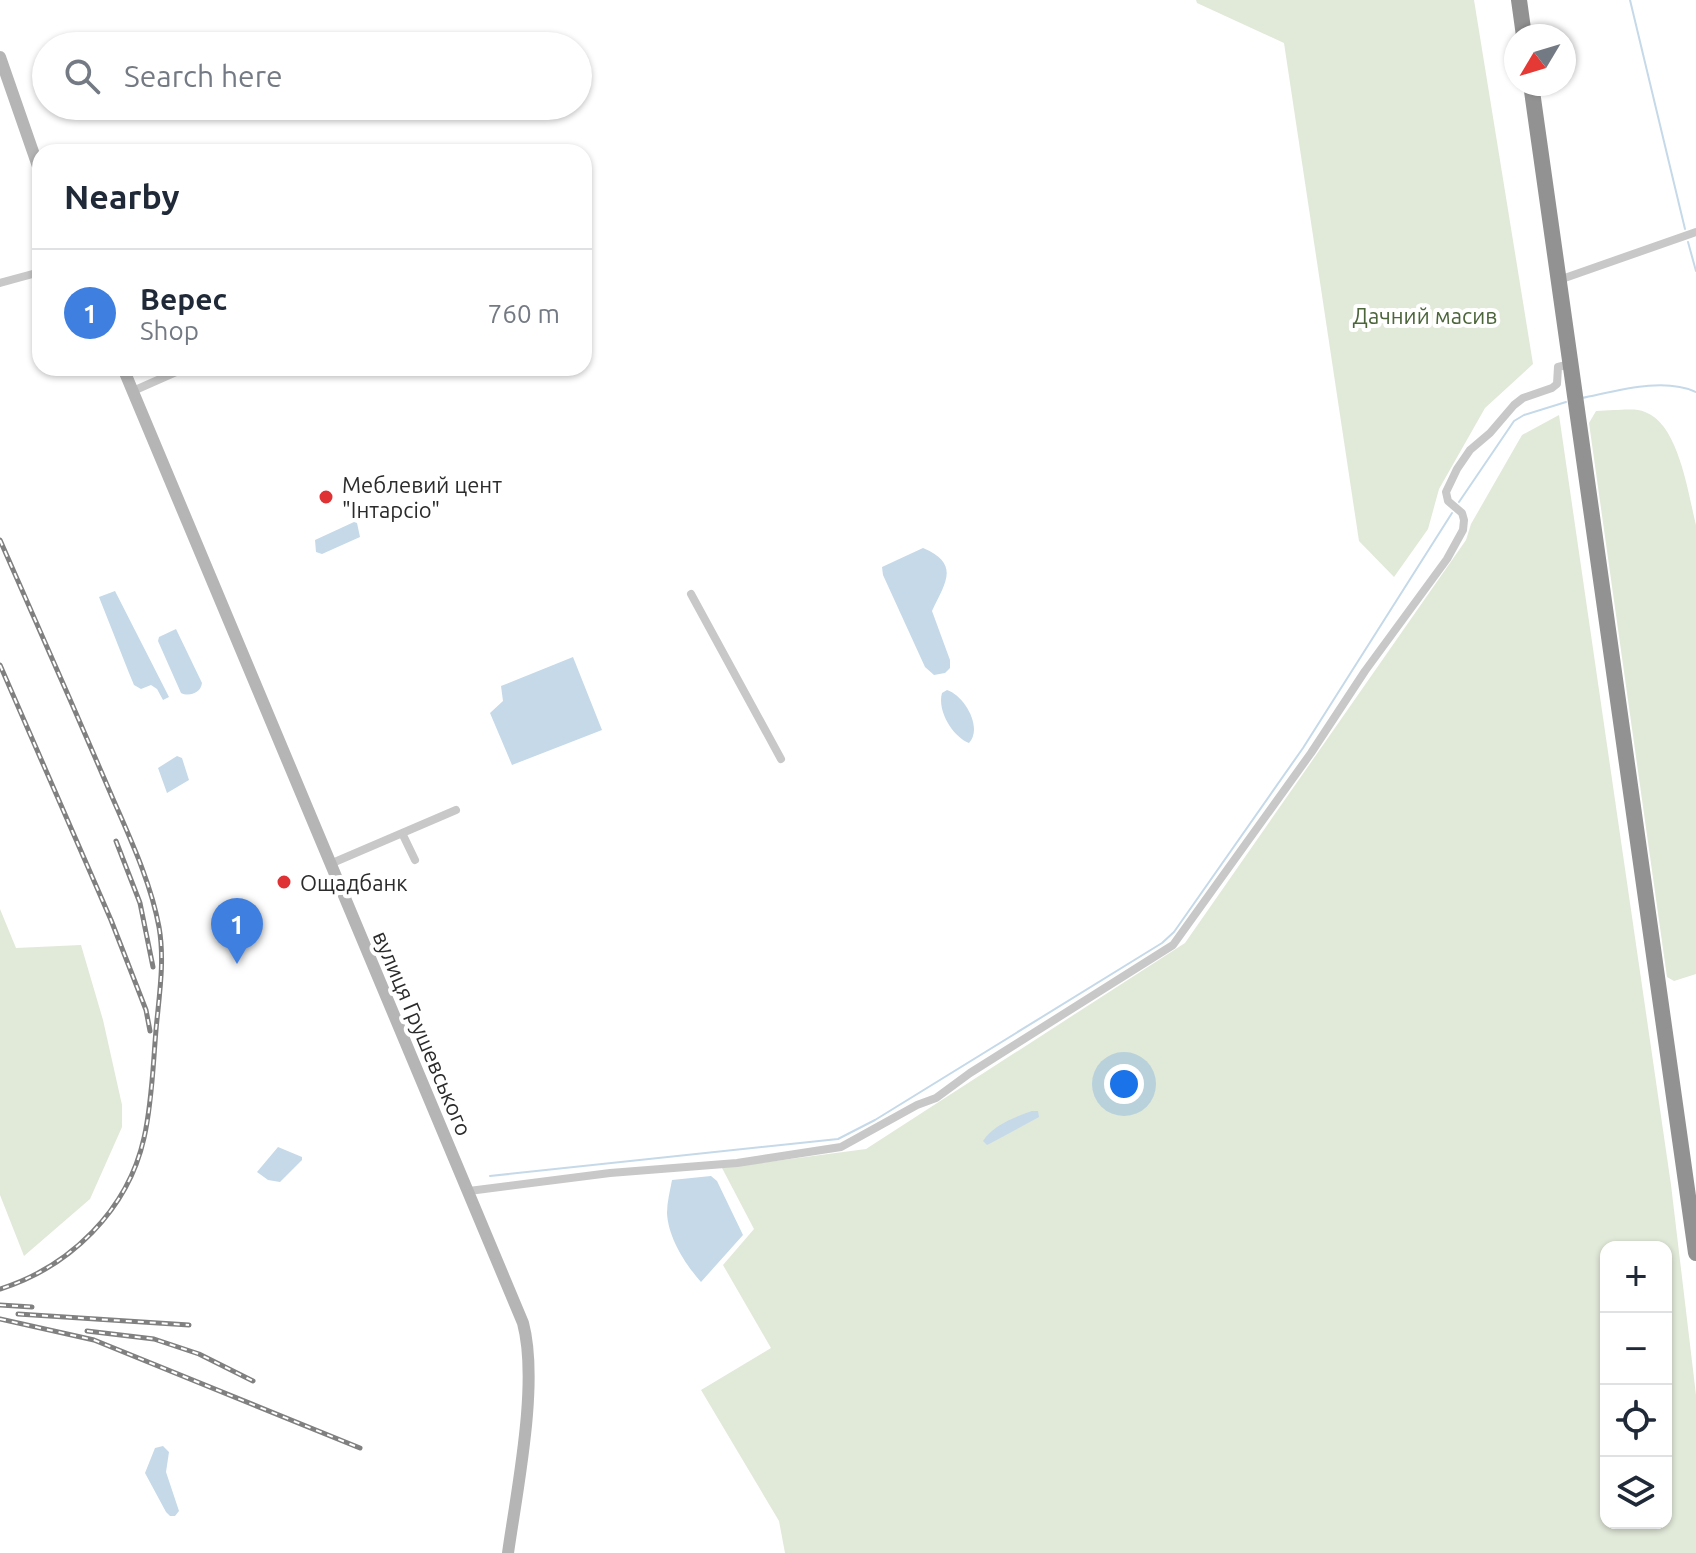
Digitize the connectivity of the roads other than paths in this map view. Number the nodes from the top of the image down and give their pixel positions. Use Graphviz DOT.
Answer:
graph roads {
  1 [pos="1519,0"];
  2 [pos="1522,24"];
  3 [pos="0,57"];
  4 [pos="1533,96"];
  5 [pos="32,149"];
  6 [pos="1696,232"];
  7 [pos="32,274"];
  8 [pos="1559,280"];
  9 [pos="0,283"];
  10 [pos="1570,364"];
  11 [pos="126,376"];
  12 [pos="167,376"];
  13 [pos="133,391"];
  14 [pos="691,594"];
  15 [pos="781,759"];
  16 [pos="456,810"];
  17 [pos="402,833"];
  18 [pos="415,860"];
  19 [pos="330,864"];
  20 [pos="1688,1143"];
  21 [pos="469,1191"];
  22 [pos="1696,1253"];
  23 [pos="508,1553"];
  1 -- 2 [label="highway"];
  3 -- 5 [label="street"];
  4 -- 8 [label="highway"];
  6 -- 8 [label="street"];
  7 -- 9 [label="street"];
  8 -- 10 [label="highway"];
  10 -- 20 [label="highway"];
  10 -- 21 [label="street"];
  11 -- 13 [label="street, вулиця Грушевського"];
  12 -- 13 [label="street"];
  13 -- 19 [label="street, вулиця Грушевського"];
  14 -- 15 [label="street"];
  16 -- 17 [label="street"];
  17 -- 18 [label="street"];
  17 -- 19 [label="street"];
  19 -- 21 [label="street, вулиця Грушевського"];
  20 -- 22 [label="highway"];
  21 -- 23 [label="street, вулиця Грушевського"];
}
